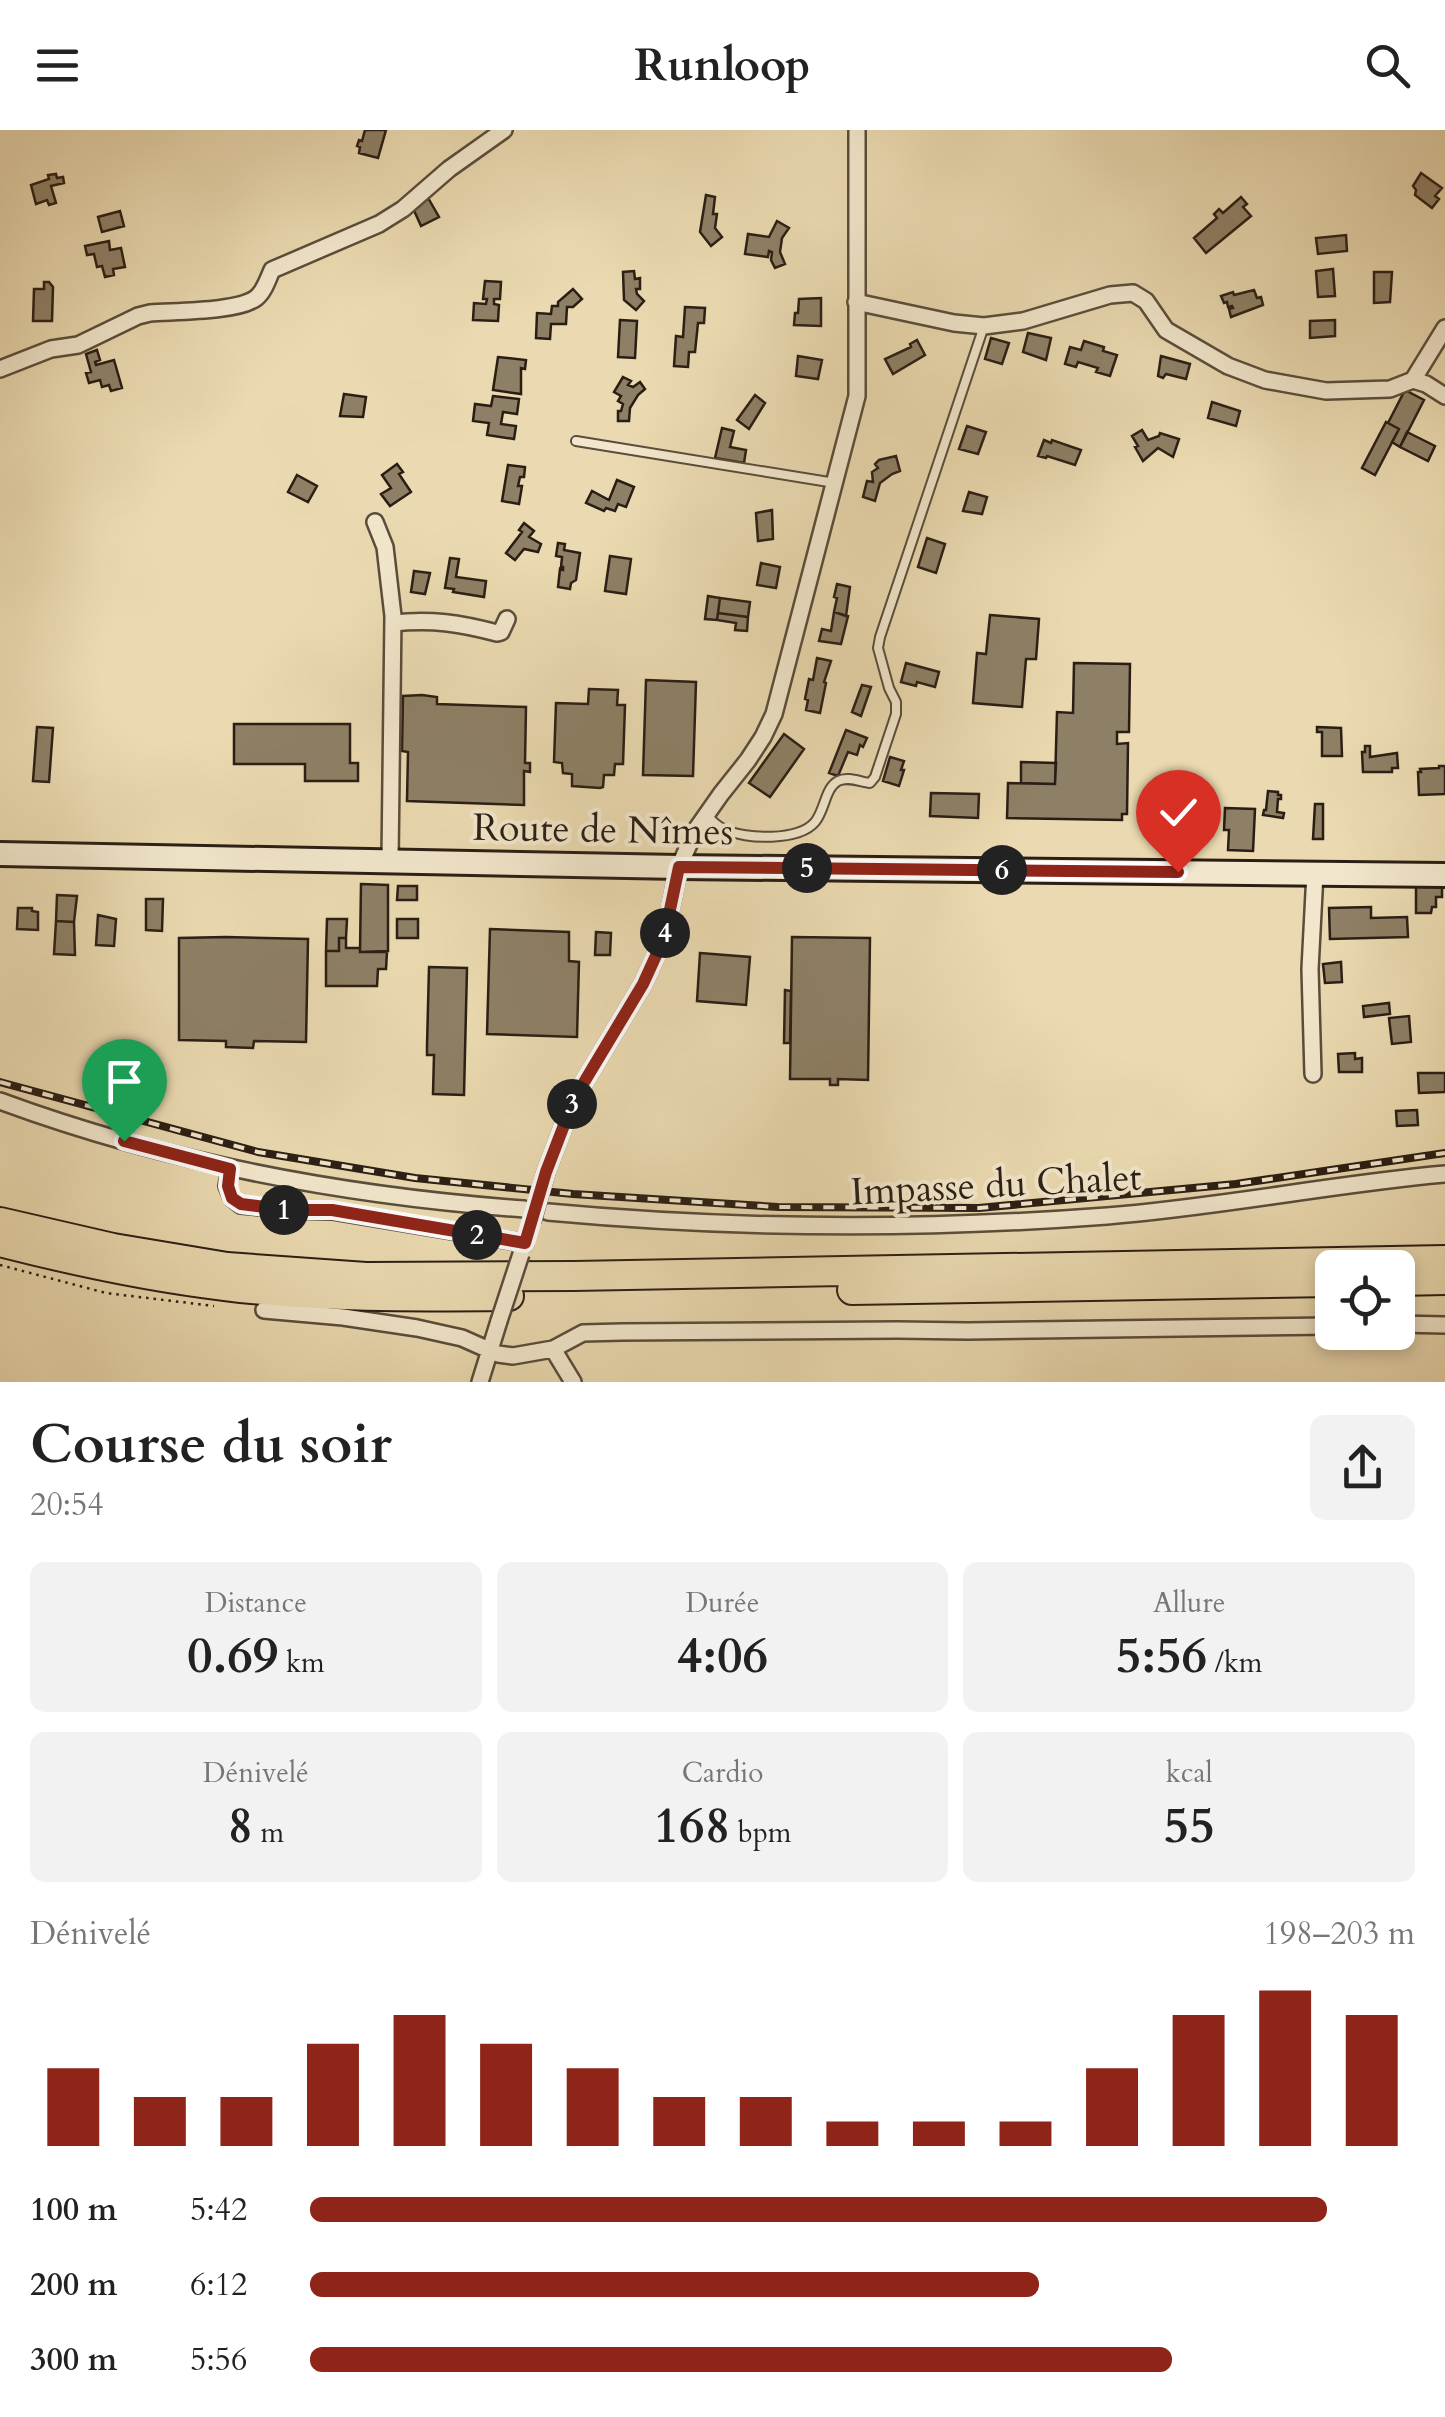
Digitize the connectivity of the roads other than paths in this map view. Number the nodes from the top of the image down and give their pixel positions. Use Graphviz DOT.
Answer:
graph roads {
  1 [pos="504,130"];
  2 [pos="858,130"];
  3 [pos="856,302"];
  4 [pos="984,326"];
  5 [pos="1445,328"];
  6 [pos="0,370"];
  7 [pos="1413,380"];
  8 [pos="1445,396"];
  9 [pos="576,440"];
  10 [pos="835,483"];
  11 [pos="375,522"];
  12 [pos="507,618"];
  13 [pos="393,622"];
  14 [pos="706,814"];
  15 [pos="0,854"];
  16 [pos="390,860"];
  17 [pos="679,867"];
  18 [pos="1314,873"];
  19 [pos="1445,874"];
  20 [pos="1313,1074"];
  21 [pos="0,1101"];
  22 [pos="230,1169"];
  23 [pos="1445,1174"];
  24 [pos="548,1212"];
  25 [pos="528,1215"];
  26 [pos="0,1222"];
  27 [pos="0,1242"];
  28 [pos="523,1248"];
  29 [pos="1445,1260"];
  30 [pos="1445,1280"];
  31 [pos="1415,1281"];
  32 [pos="1315,1282"];
  33 [pos="264,1310"];
  34 [pos="1415,1324"];
  35 [pos="1445,1325"];
  36 [pos="1315,1326"];
  37 [pos="490,1350"];
  38 [pos="554,1350"];
  39 [pos="480,1382"];
  40 [pos="573,1382"];
  1 -- 6 [label="street"];
  2 -- 3 [label="street"];
  3 -- 4 [label="street"];
  3 -- 10 [label="street"];
  4 -- 7 [label="street"];
  4 -- 14 [label="lane"];
  5 -- 7 [label="street"];
  7 -- 8 [label="street"];
  9 -- 10 [label="lane"];
  10 -- 14 [label="street"];
  11 -- 13 [label="street"];
  12 -- 13 [label="street"];
  13 -- 16 [label="street"];
  14 -- 17 [label="street"];
  15 -- 16 [label="main road, Route de Nîmes"];
  16 -- 17 [label="main road, Route de Nîmes"];
  17 -- 18 [label="main road, Route de Nîmes"];
  17 -- 25 [label="street, bridge"];
  18 -- 19 [label="main road, Route de Nîmes"];
  18 -- 20 [label="street"];
  21 -- 22 [label="street"];
  22 -- 25 [label="street"];
  22 -- 28 [label="street"];
  23 -- 24 [label="street, Impasse du Chalet"];
  25 -- 28 [label="street"];
  26 -- 29 [label="highway"];
  27 -- 32 [label="highway"];
  28 -- 37 [label="street, bridge"];
  30 -- 31 [label="highway"];
  33 -- 37 [label="street"];
  34 -- 35 [label="street"];
  36 -- 38 [label="street"];
  37 -- 38 [label="street"];
  37 -- 39 [label="street"];
  38 -- 40 [label="street"];
}
